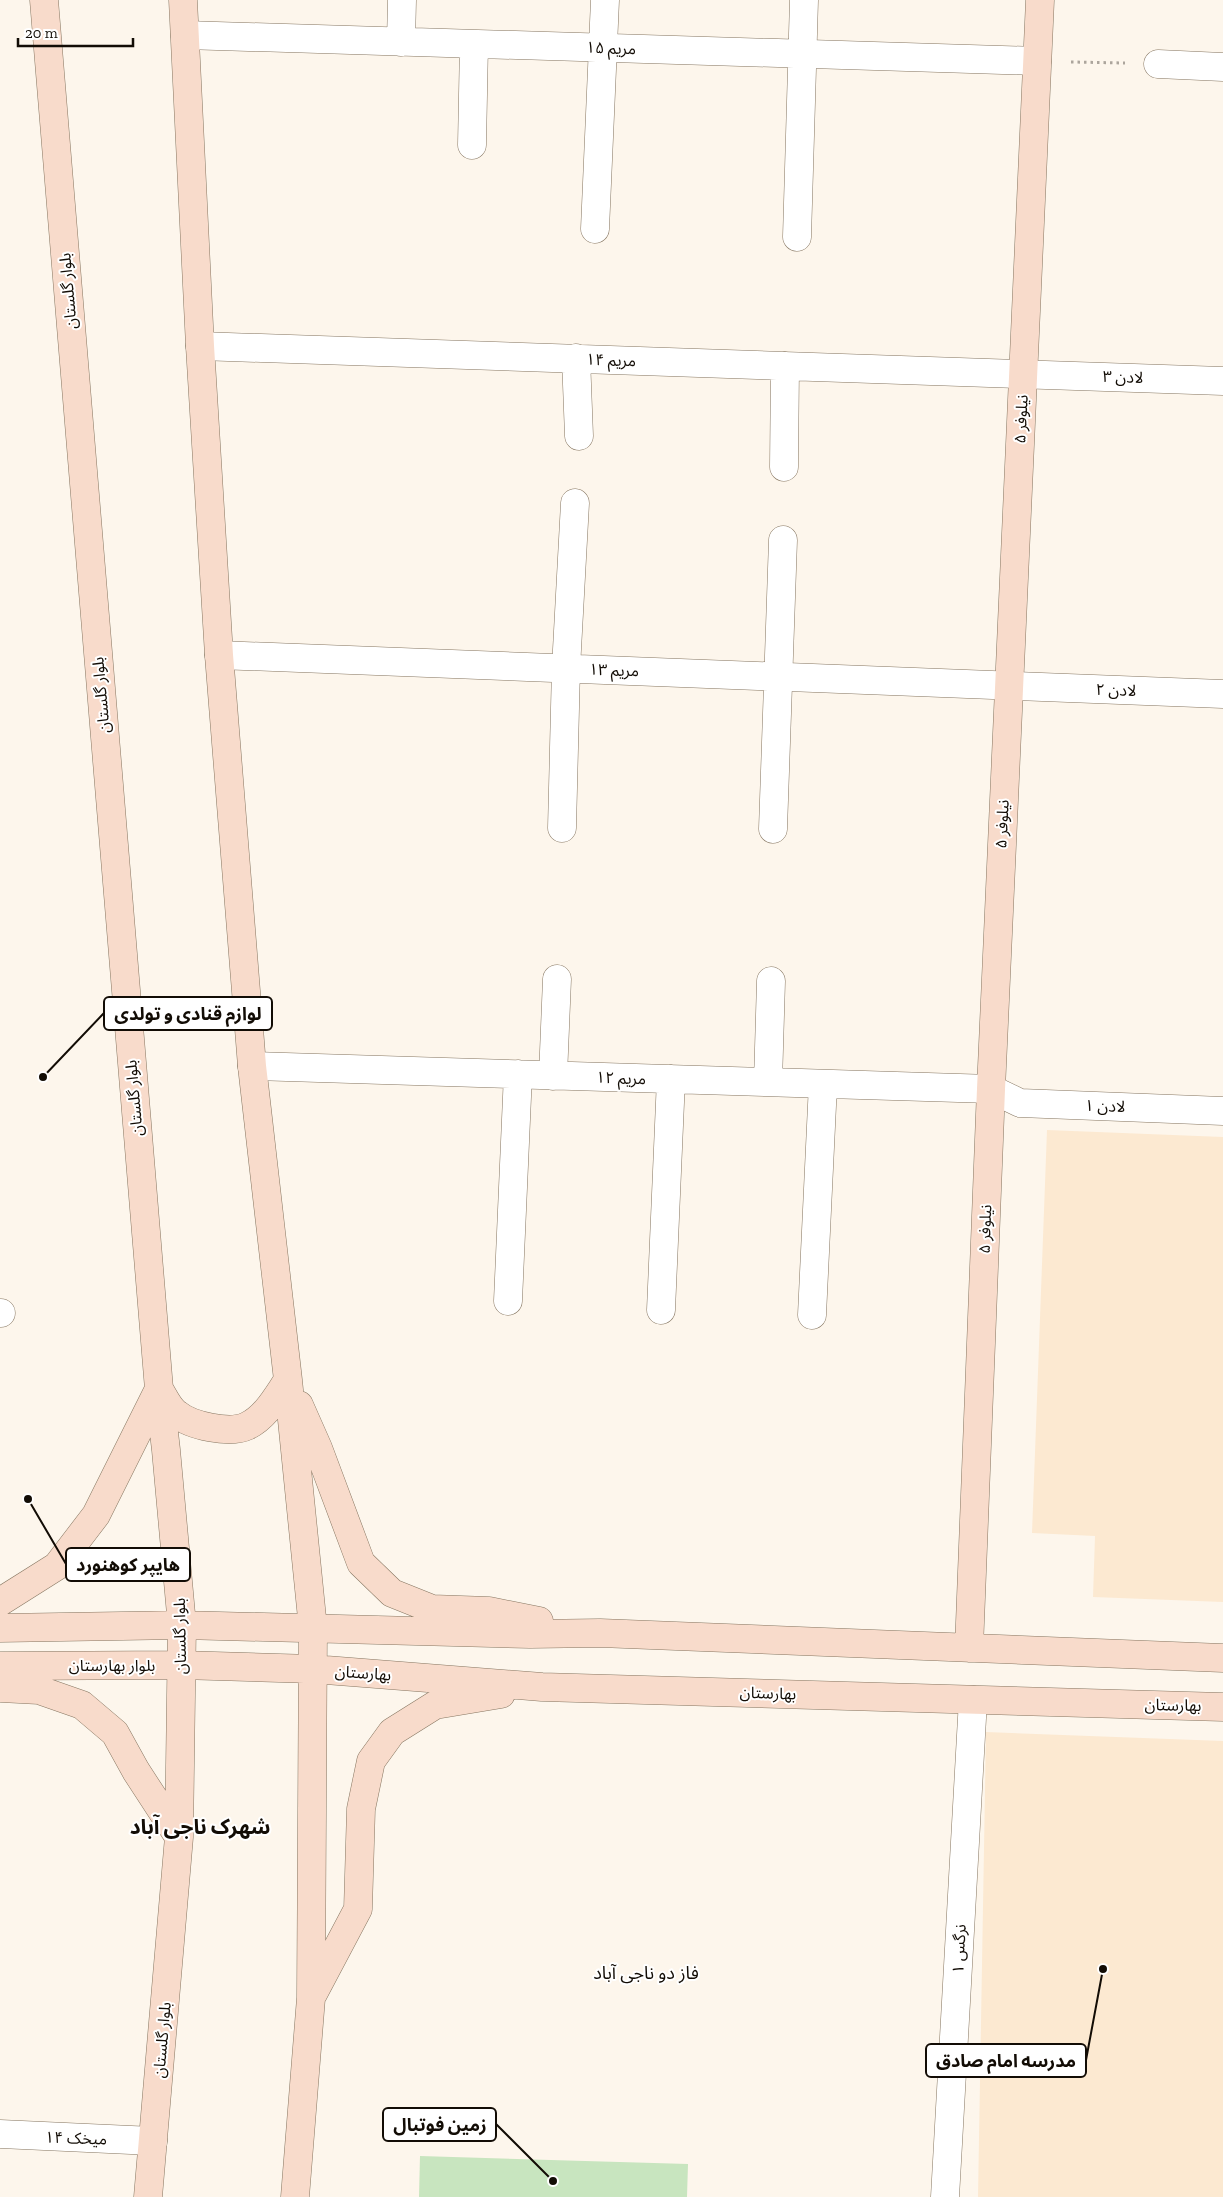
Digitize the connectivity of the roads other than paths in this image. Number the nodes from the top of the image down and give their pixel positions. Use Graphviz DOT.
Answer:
graph roads {
  1 [pos="44,0"];
  2 [pos="183,0"];
  3 [pos="402,0"];
  4 [pos="606,0"];
  5 [pos="804,0"];
  6 [pos="1040,0"];
  7 [pos="185,35"];
  8 [pos="401,42"];
  9 [pos="474,44"];
  10 [pos="603,48"];
  11 [pos="802,54"];
  12 [pos="1037,61"];
  13 [pos="1158,64"];
  14 [pos="1223,67"];
  15 [pos="472,145"];
  16 [pos="595,229"];
  17 [pos="797,237"];
  18 [pos="200,346"];
  19 [pos="576,358"];
  20 [pos="784,366"];
  21 [pos="1023,374"];
  22 [pos="1223,381"];
  23 [pos="579,436"];
  24 [pos="784,467"];
  25 [pos="575,503"];
  26 [pos="783,540"];
  27 [pos="219,655"];
  28 [pos="566,668"];
  29 [pos="778,677"];
  30 [pos="1009,685"];
  31 [pos="1223,694"];
  32 [pos="562,828"];
  33 [pos="773,829"];
  34 [pos="557,979"];
  35 [pos="771,981"];
  36 [pos="252,1066"];
  37 [pos="518,1074"];
  38 [pos="553,1076"];
  39 [pos="671,1079"];
  40 [pos="768,1082"];
  41 [pos="823,1084"];
  42 [pos="991,1089"];
  43 [pos="1223,1111"];
  44 [pos="508,1301"];
  45 [pos="661,1310"];
  46 [pos="812,1315"];
  47 [pos="288,1380"];
  48 [pos="158,1389"];
  49 [pos="0,1602"];
  50 [pos="182,1625"];
  51 [pos="0,1628"];
  52 [pos="313,1628"];
  53 [pos="600,1633"];
  54 [pos="969,1648"];
  55 [pos="1223,1658"];
  56 [pos="181,1665"];
  57 [pos="0,1666"];
  58 [pos="313,1670"];
  59 [pos="542,1687"];
  60 [pos="0,1688"];
  61 [pos="973,1700"];
  62 [pos="1223,1707"];
  63 [pos="179,1837"];
  64 [pos="311,1998"];
  65 [pos="0,2134"];
  66 [pos="153,2141"];
  67 [pos="148,2197"];
  68 [pos="295,2197"];
  69 [pos="945,2197"];
  1 -- 48 [label="main road, بلوار گلستان"];
  2 -- 7 [label="main road"];
  3 -- 8 [label="street"];
  4 -- 10 [label="street"];
  5 -- 11 [label="street"];
  6 -- 12 [label="main road, نیلوفر ۵"];
  7 -- 8 [label="street, مریم ۱۵"];
  7 -- 18 [label="main road"];
  8 -- 9 [label="street, مریم ۱۵"];
  9 -- 10 [label="street, مریم ۱۵"];
  9 -- 15 [label="street"];
  10 -- 11 [label="street, مریم ۱۵"];
  10 -- 16 [label="street"];
  11 -- 12 [label="street, مریم ۱۵"];
  11 -- 17 [label="street"];
  12 -- 21 [label="main road, نیلوفر ۵"];
  13 -- 14 [label="street"];
  18 -- 19 [label="street, مریم ۱۴"];
  18 -- 27 [label="main road"];
  19 -- 20 [label="street, مریم ۱۴"];
  19 -- 23 [label="street"];
  20 -- 21 [label="street, مریم ۱۴"];
  20 -- 24 [label="street"];
  21 -- 22 [label="street, لادن ۳"];
  21 -- 30 [label="main road, نیلوفر ۵"];
  25 -- 28 [label="street"];
  26 -- 29 [label="street"];
  27 -- 28 [label="street, مریم ۱۳"];
  27 -- 36 [label="main road"];
  28 -- 29 [label="street, مریم ۱۳"];
  28 -- 32 [label="street"];
  29 -- 30 [label="street, مریم ۱۳"];
  29 -- 33 [label="street"];
  30 -- 31 [label="street, لادن ۲"];
  30 -- 42 [label="main road, نیلوفر ۵"];
  34 -- 38 [label="street"];
  35 -- 40 [label="street"];
  36 -- 37 [label="street, مریم ۱۲"];
  36 -- 47 [label="main road"];
  37 -- 38 [label="street, مریم ۱۲"];
  37 -- 44 [label="street"];
  38 -- 39 [label="street, مریم ۱۲"];
  39 -- 40 [label="street, مریم ۱۲"];
  39 -- 45 [label="street"];
  40 -- 41 [label="street, مریم ۱۲"];
  41 -- 42 [label="street, مریم ۱۲"];
  41 -- 46 [label="street"];
  42 -- 43 [label="street, لادن ۱"];
  42 -- 54 [label="main road, نیلوفر ۵"];
  47 -- 48 [label="main road"];
  47 -- 52 [label="main road"];
  47 -- 53 [label="main road"];
  48 -- 49 [label="main road"];
  48 -- 50 [label="main road, بلوار گلستان"];
  50 -- 51 [label="main road"];
  50 -- 52 [label="main road"];
  50 -- 56 [label="main road, بلوار گلستان"];
  52 -- 53 [label="main road"];
  52 -- 58 [label="main road"];
  53 -- 54 [label="main road"];
  54 -- 55 [label="main road"];
  56 -- 57 [label="main road, بلوار بهارستان"];
  56 -- 58 [label="main road, بلوار بهارستان"];
  56 -- 63 [label="main road, بلوار گلستان"];
  58 -- 59 [label="main road, بهارستان"];
  58 -- 64 [label="main road"];
  59 -- 61 [label="main road, بهارستان"];
  59 -- 64 [label="main road"];
  60 -- 63 [label="main road"];
  61 -- 62 [label="main road, بهارستان"];
  61 -- 69 [label="street, نرگس ۱"];
  63 -- 66 [label="main road, بلوار گلستان"];
  64 -- 68 [label="main road"];
  65 -- 66 [label="street, میخک ۱۴"];
  66 -- 67 [label="main road, بلوار گلستان"];
}
